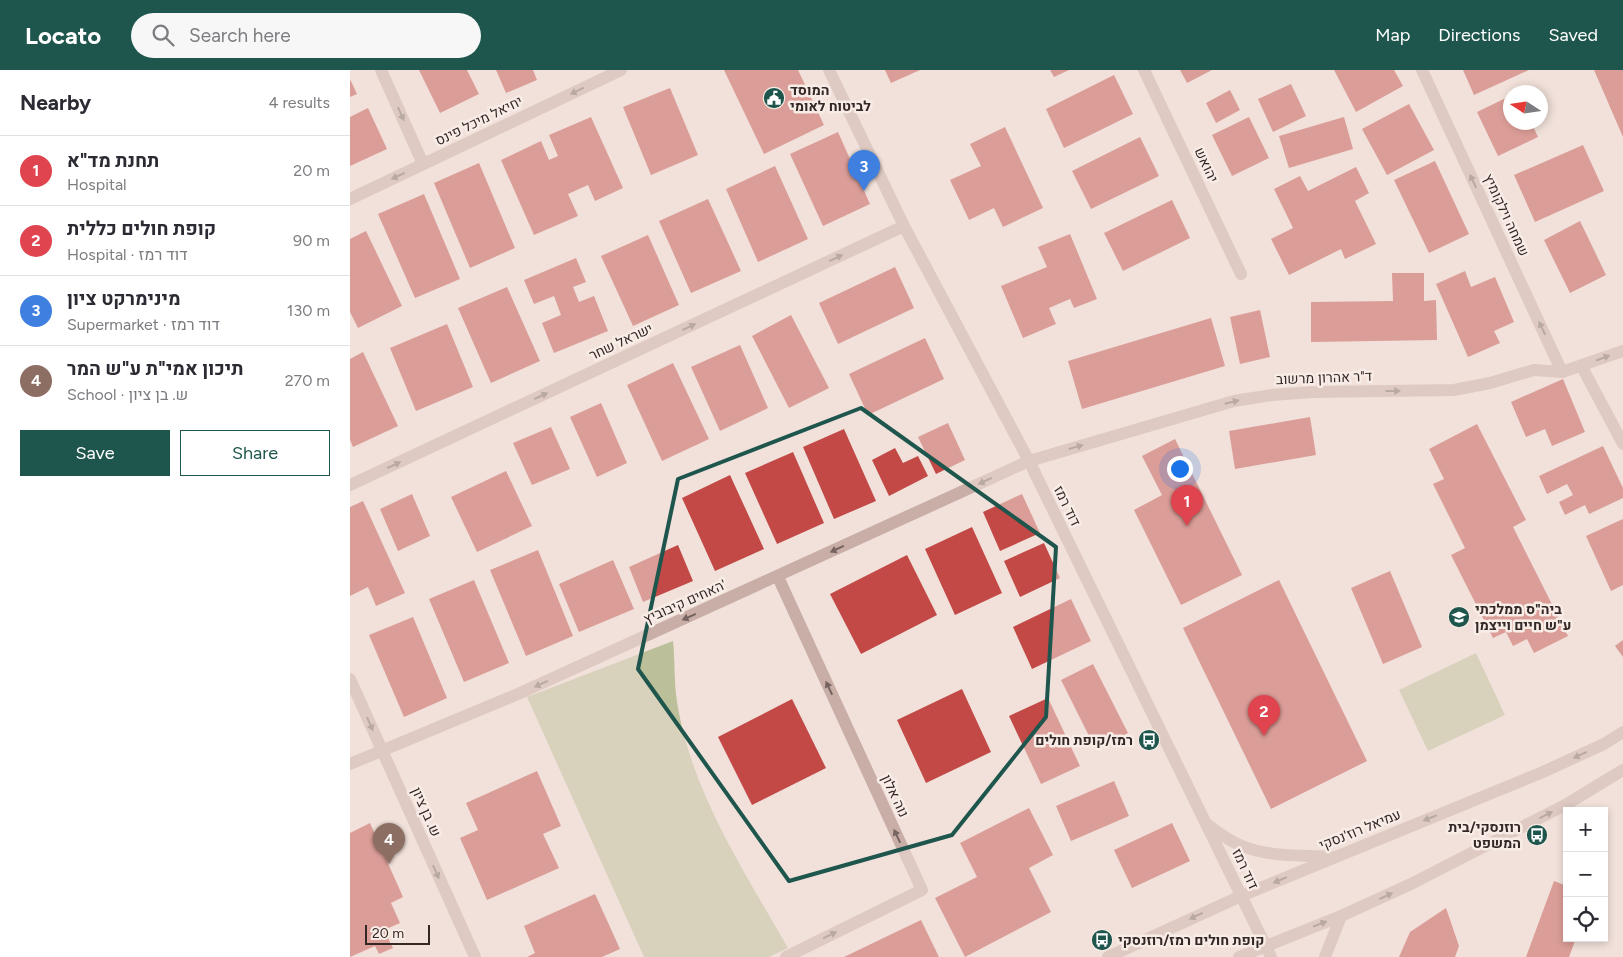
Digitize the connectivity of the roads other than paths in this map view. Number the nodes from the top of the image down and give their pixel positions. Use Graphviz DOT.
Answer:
graph roads {
  1 [pos="381,70"];
  2 [pos="621,70"];
  3 [pos="829,70"];
  4 [pos="1144,70"];
  5 [pos="1422,70"];
  6 [pos="423,164"];
  7 [pos="350,199"];
  8 [pos="904,226"];
  9 [pos="1241,274"];
  10 [pos="1623,351"];
  11 [pos="1582,367"];
  12 [pos="1562,372"];
  13 [pos="1623,444"];
  14 [pos="1029,461"];
  15 [pos="350,485"];
  16 [pos="778,577"];
  17 [pos="350,679"];
  18 [pos="1623,732"];
  19 [pos="382,751"];
  20 [pos="350,764"];
  21 [pos="1620,774"];
  22 [pos="1208,825"];
  23 [pos="1334,857"];
  24 [pos="1241,896"];
  25 [pos="1341,916"];
  26 [pos="1269,952"];
  27 [pos="475,957"];
  28 [pos="786,957"];
  29 [pos="1108,957"];
  30 [pos="1239,957"];
  31 [pos="1325,957"];
  1 -- 6 [label="street, one-way"];
  2 -- 6 [label="street, יחיאל מיכל פינס, one-way"];
  3 -- 8 [label="street, דוד רמז"];
  4 -- 9 [label="street, יהואש"];
  12 -- 5 [label="street, שמחה וילקומיץ, one-way"];
  6 -- 7 [label="street, יחיאל מיכל פינס, one-way"];
  8 -- 14 [label="street, דוד רמז"];
  15 -- 8 [label="street, ישראל שחר, one-way"];
  11 -- 10 [label="street, ד\"ר אהרון מרשוב, one-way"];
  11 -- 12 [label="street, ד\"ר אהרון מרשוב"];
  11 -- 13 [label="street"];
  14 -- 12 [label="street, ד\"ר אהרון מרשוב, one-way"];
  14 -- 16 [label="street, האחים קיבוביץ', one-way"];
  14 -- 22 [label="street, דוד רמז"];
  16 -- 19 [label="street, האחים קיבוביץ', one-way"];
  28 -- 16 [label="street, נוה אלון, one-way"];
  17 -- 19 [label="street, ש. בן ציון, one-way"];
  18 -- 23 [label="street, עמיאל רוז'נסקי, one-way"];
  19 -- 20 [label="street, האחים קיבוביץ'"];
  19 -- 27 [label="street, ש. בן ציון, one-way"];
  25 -- 21 [label="street, one-way"];
  22 -- 23 [label="street"];
  22 -- 24 [label="street, דוד רמז"];
  23 -- 24 [label="street, עמיאל רוז'נסקי, one-way"];
  24 -- 26 [label="street, דוד רמז"];
  24 -- 29 [label="street, עמיאל רוז'נסקי, one-way"];
  26 -- 25 [label="street, one-way"];
  25 -- 31 [label="street"];
  26 -- 30 [label="street"];
}
